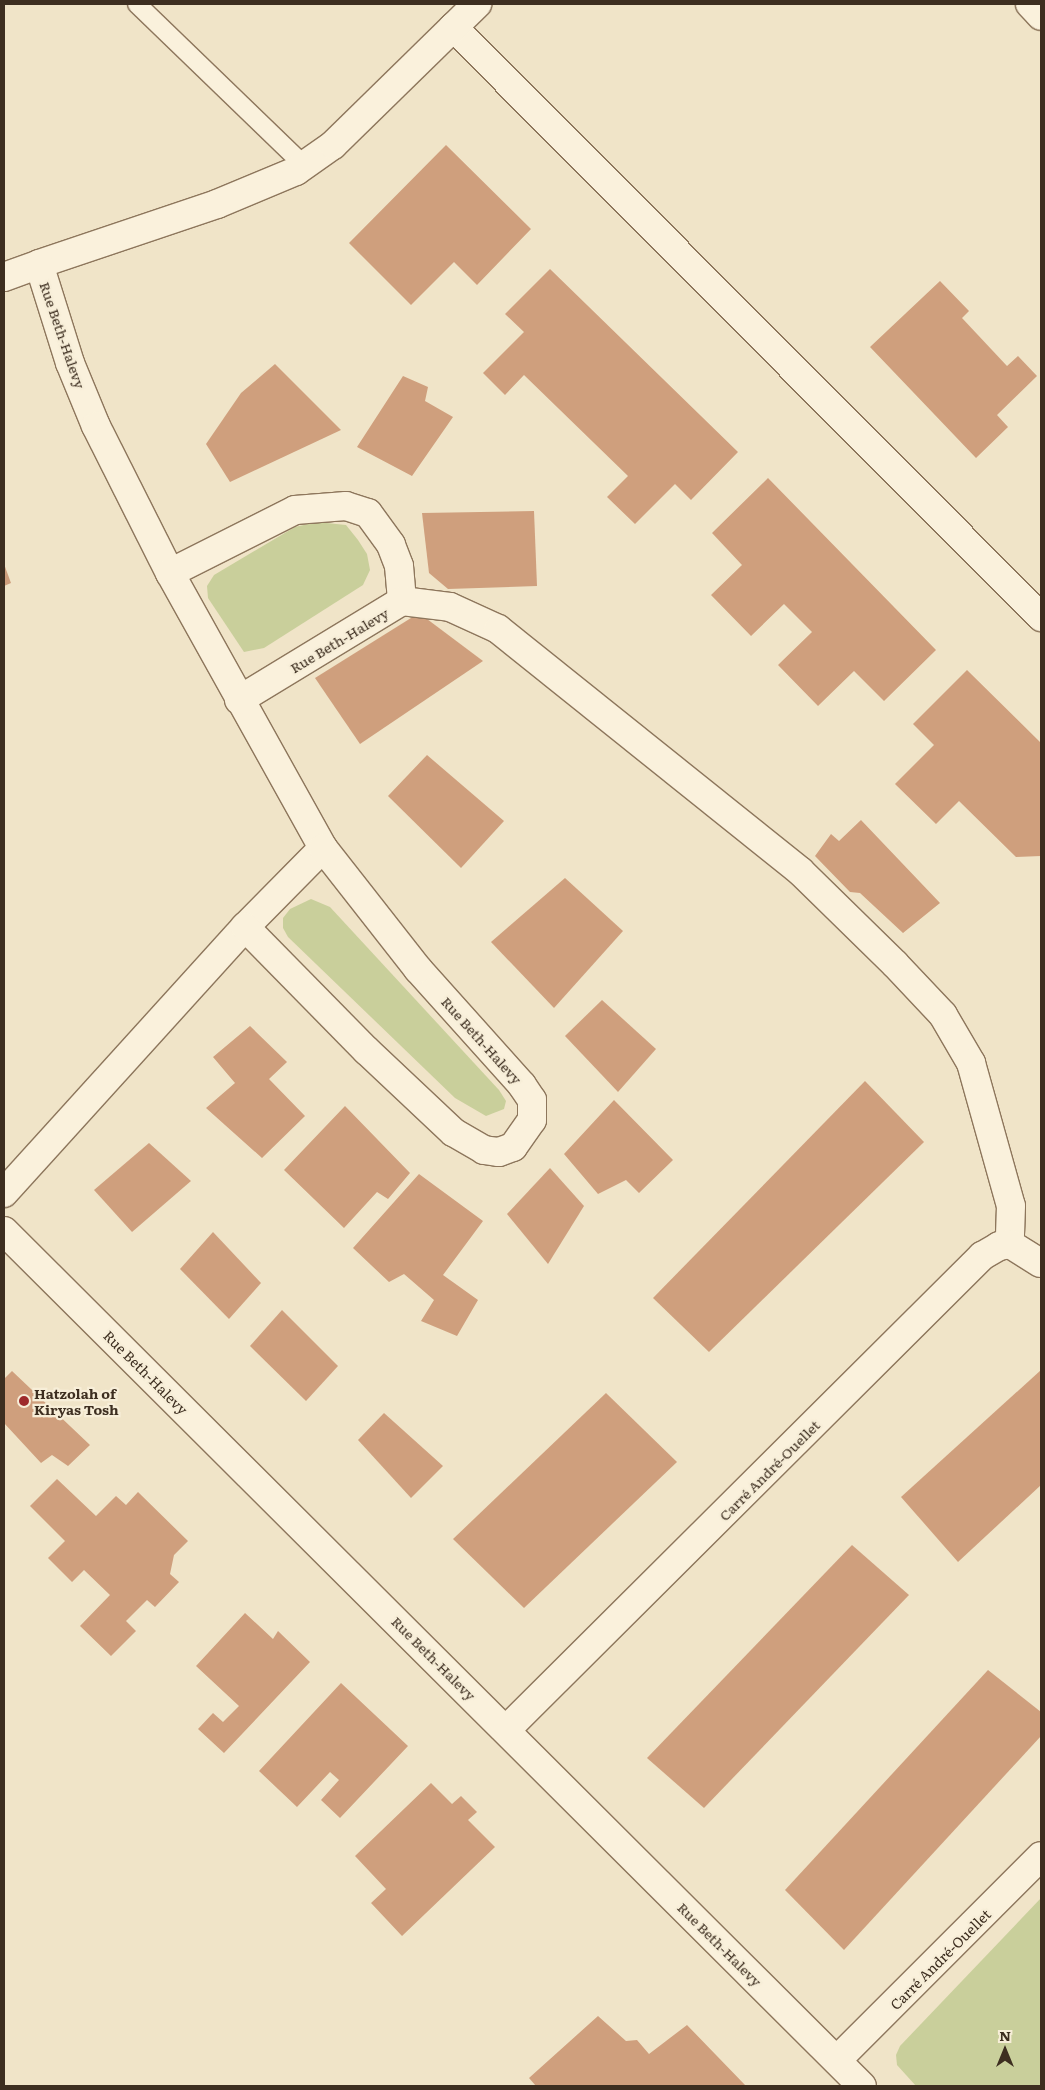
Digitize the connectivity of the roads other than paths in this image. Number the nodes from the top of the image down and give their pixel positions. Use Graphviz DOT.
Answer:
graph roads {
  1 [pos="137,4"];
  2 [pos="476,4"];
  3 [pos="1030,4"];
  4 [pos="1041,16"];
  5 [pos="453,27"];
  6 [pos="304,166"];
  7 [pos="39,264"];
  8 [pos="4,277"];
  9 [pos="170,573"];
  10 [pos="402,601"];
  11 [pos="1041,617"];
  12 [pos="240,700"];
  13 [pos="323,848"];
  14 [pos="245,926"];
  15 [pos="4,1193"];
  16 [pos="4,1231"];
  17 [pos="1010,1244"];
  18 [pos="1041,1263"];
  19 [pos="506,1730"];
  20 [pos="1041,1856"];
  21 [pos="837,2060"];
  22 [pos="862,2086"];
  1 -- 6 [label="lane"];
  2 -- 5 [label="street"];
  3 -- 4 [label="street"];
  5 -- 6 [label="street"];
  5 -- 11 [label="street"];
  6 -- 7 [label="street"];
  7 -- 8 [label="street, Rue Beth-Halevy"];
  7 -- 9 [label="street, Rue Beth-Halevy"];
  9 -- 10 [label="street, Rue Beth-Halevy"];
  9 -- 12 [label="street, Rue Beth-Halevy"];
  10 -- 12 [label="street, Rue Beth-Halevy"];
  10 -- 17 [label="street"];
  12 -- 13 [label="street, Rue Beth-Halevy"];
  13 -- 14 [label="street"];
  13 -- 14 [label="street, Rue Beth-Halevy"];
  14 -- 15 [label="street"];
  16 -- 19 [label="street, Rue Beth-Halevy"];
  17 -- 18 [label="street"];
  17 -- 19 [label="street, Carré André-Ouellet"];
  19 -- 21 [label="street, Rue Beth-Halevy"];
  20 -- 21 [label="street, Carré André-Ouellet"];
  21 -- 22 [label="street, Rue Beth-Halevy"];
}
